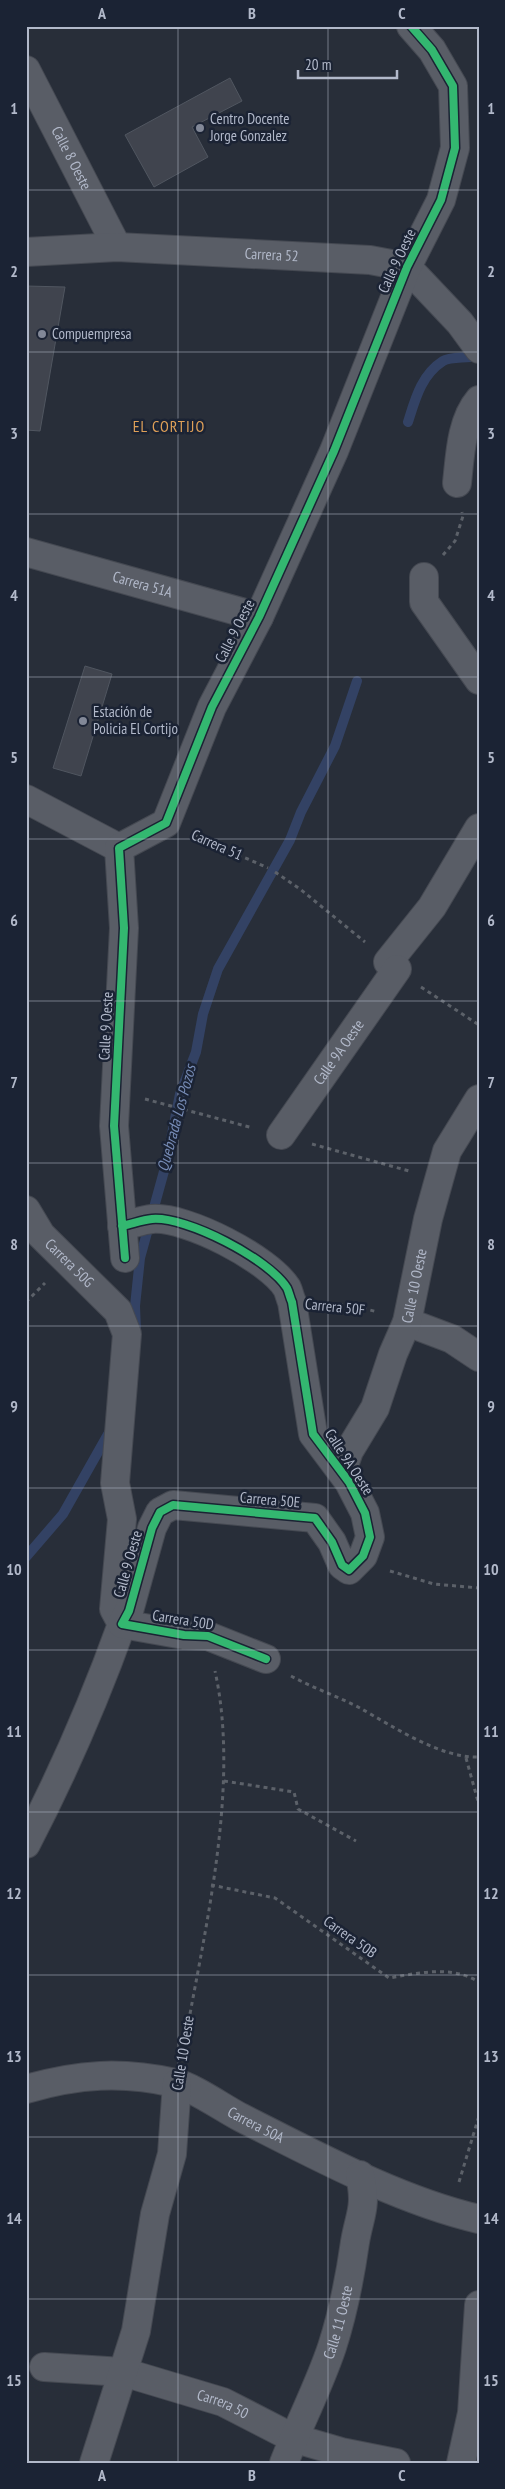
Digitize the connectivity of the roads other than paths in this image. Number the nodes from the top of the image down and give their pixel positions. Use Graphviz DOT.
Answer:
graph roads {
  1 [pos="411,26"];
  2 [pos="26,70"];
  3 [pos="117,247"];
  4 [pos="26,252"];
  5 [pos="407,267"];
  6 [pos="479,349"];
  7 [pos="479,400"];
  8 [pos="457,483"];
  9 [pos="26,552"];
  10 [pos="424,577"];
  11 [pos="259,617"];
  12 [pos="479,680"];
  13 [pos="26,799"];
  14 [pos="479,828"];
  15 [pos="119,848"];
  16 [pos="479,1099"];
  17 [pos="281,1135"];
  18 [pos="26,1210"];
  19 [pos="122,1226"];
  20 [pos="125,1258"];
  21 [pos="292,1302"];
  22 [pos="118,1311"];
  23 [pos="407,1322"];
  24 [pos="479,1357"];
  25 [pos="342,1471"];
  26 [pos="160,1512"];
  27 [pos="356,1563"];
  28 [pos="122,1624"];
  29 [pos="266,1659"];
  30 [pos="26,1844"];
  31 [pos="178,2083"];
  32 [pos="26,2089"];
  33 [pos="360,2175"];
  34 [pos="479,2219"];
  35 [pos="479,2305"];
  36 [pos="44,2367"];
  37 [pos="123,2372"];
  38 [pos="293,2438"];
  39 [pos="94,2463"];
  40 [pos="284,2463"];
  41 [pos="396,2463"];
  42 [pos="461,2463"];
  1 -- 5 [label="street, Calle 9 Oeste"];
  2 -- 3 [label="street, Calle 8 Oeste"];
  3 -- 4 [label="street, Carrera 52"];
  3 -- 5 [label="street, Carrera 52"];
  5 -- 6 [label="street"];
  5 -- 11 [label="street, Calle 9 Oeste"];
  7 -- 8 [label="street"];
  9 -- 11 [label="street, Carrera 51A"];
  10 -- 12 [label="street"];
  11 -- 15 [label="street, Calle 9 Oeste"];
  13 -- 15 [label="street"];
  14 -- 17 [label="street, Calle 9A Oeste"];
  15 -- 19 [label="street, Calle 9 Oeste"];
  16 -- 23 [label="street, Calle 10 Oeste"];
  18 -- 22 [label="street, Carrera 50G"];
  19 -- 20 [label="street, Calle 9 Oeste"];
  19 -- 21 [label="street, Carrera 50F"];
  21 -- 25 [label="street, Calle 9A Oeste"];
  22 -- 28 [label="street, Calle 9 Oeste"];
  23 -- 24 [label="street"];
  23 -- 25 [label="street, Calle 10 Oeste"];
  25 -- 27 [label="street, Calle 9A Oeste"];
  26 -- 27 [label="street, Carrera 50E"];
  26 -- 28 [label="street, Calle 9 Oeste"];
  28 -- 29 [label="street, Carrera 50D"];
  28 -- 30 [label="street, Calle 9 Oeste"];
  31 -- 32 [label="street, Carrera 50A"];
  31 -- 33 [label="street, Carrera 50A"];
  31 -- 37 [label="street, Calle 10 Oeste"];
  33 -- 34 [label="street, Carrera 50A"];
  33 -- 38 [label="street, Calle 11 Oeste"];
  35 -- 42 [label="street"];
  36 -- 37 [label="street, Carrera 50"];
  37 -- 38 [label="street, Carrera 50"];
  37 -- 39 [label="street, Calle 10 Oeste"];
  38 -- 40 [label="street, Calle 11 Oeste"];
  38 -- 41 [label="street, Carrera 50"];
}
